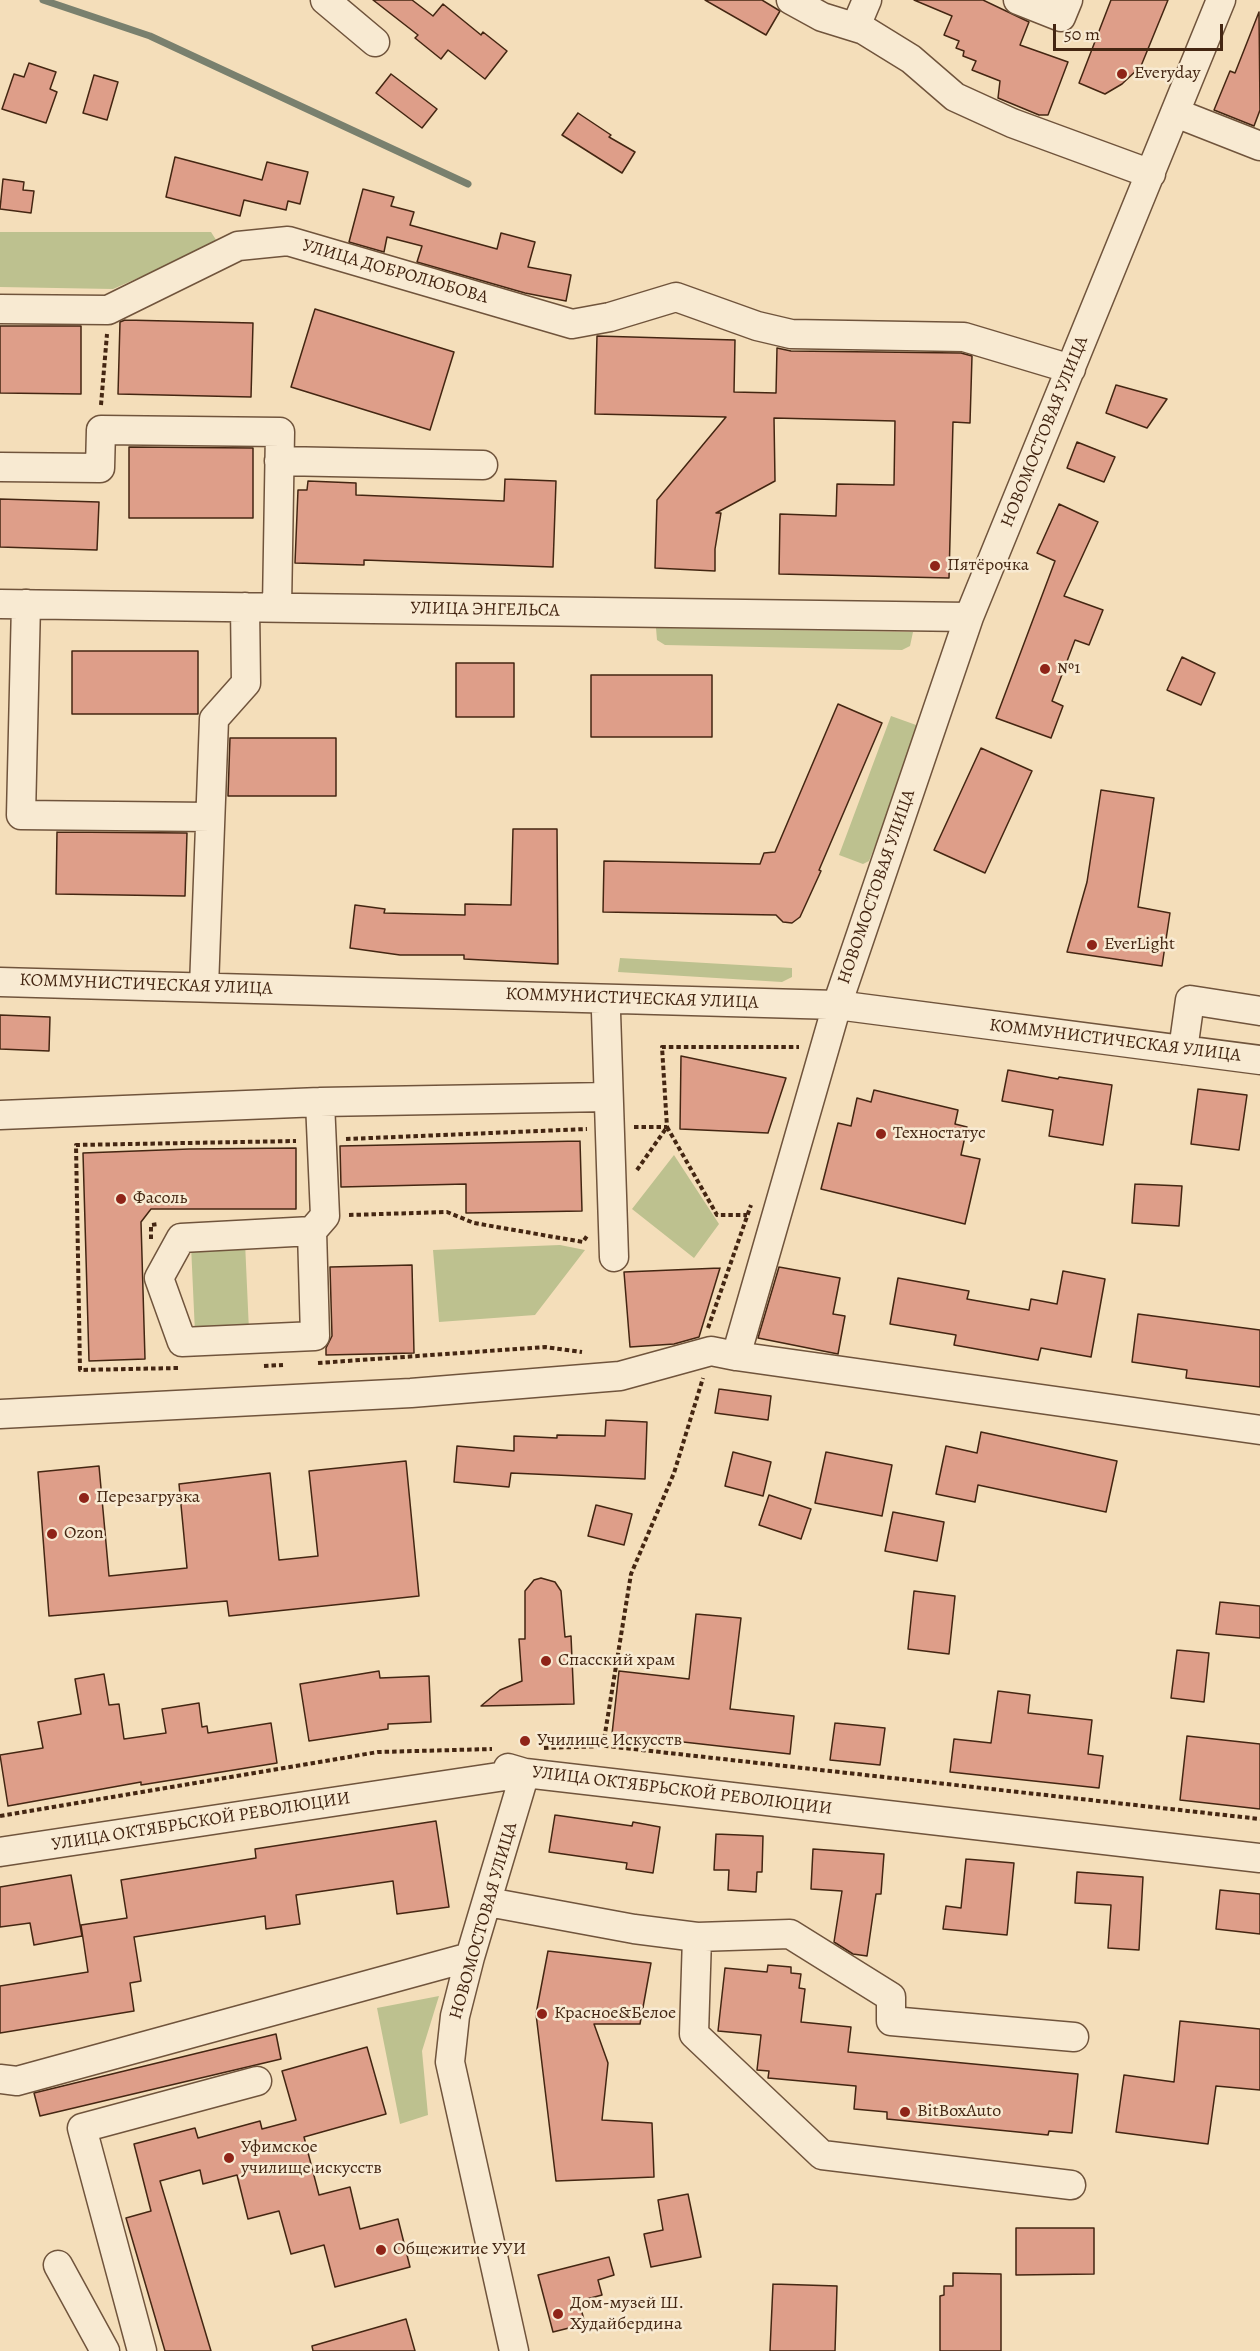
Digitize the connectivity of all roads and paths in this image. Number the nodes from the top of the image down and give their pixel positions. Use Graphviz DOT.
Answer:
graph roads {
  1 [pos="325,0"];
  2 [pos="791,0"];
  3 [pos="867,0"];
  4 [pos="1018,0"];
  5 [pos="1068,0"];
  6 [pos="1221,0"];
  7 [pos="856,26"];
  8 [pos="375,42"];
  9 [pos="1176,113"];
  10 [pos="1260,146"];
  11 [pos="1151,174"];
  12 [pos="0,309"];
  13 [pos="108,310"];
  14 [pos="1071,369"];
  15 [pos="101,404"];
  16 [pos="279,461"];
  17 [pos="483,465"];
  18 [pos="0,467"];
  19 [pos="13,604"];
  20 [pos="245,607"];
  21 [pos="277,607"];
  22 [pos="969,617"];
  23 [pos="210,817"];
  24 [pos="0,982"];
  25 [pos="204,987"];
  26 [pos="837,1005"];
  27 [pos="606,1011"];
  28 [pos="1260,1011"];
  29 [pos="805,1047"];
  30 [pos="1183,1050"];
  31 [pos="1260,1060"];
  32 [pos="608,1097"];
  33 [pos="320,1102"];
  34 [pos="0,1114"];
  35 [pos="667,1127"];
  36 [pos="609,1128"];
  37 [pos="321,1140"];
  38 [pos="612,1204"];
  39 [pos="751,1204"];
  40 [pos="747,1215"];
  41 [pos="163,1224"];
  42 [pos="318,1224"];
  43 [pos="152,1248"];
  44 [pos="614,1257"];
  45 [pos="586,1353"];
  46 [pos="724,1354"];
  47 [pos="309,1363"];
  48 [pos="285,1365"];
  49 [pos="262,1366"];
  50 [pos="182,1368"];
  51 [pos="0,1414"];
  52 [pos="1260,1430"];
  53 [pos="603,1746"];
  54 [pos="525,1773"];
  55 [pos="0,1838"];
  56 [pos="0,1852"];
  57 [pos="1260,1858"];
  58 [pos="488,1902"];
  59 [pos="697,1937"];
  60 [pos="470,1957"];
  61 [pos="1074,2037"];
  62 [pos="0,2079"];
  63 [pos="257,2081"];
  64 [pos="1071,2185"];
  65 [pos="58,2265"];
  66 [pos="105,2351"];
  67 [pos="142,2351"];
  68 [pos="514,2351"];
  1 -- 8 [label="street"];
  2 -- 7 [label="street"];
  3 -- 7 [label="street"];
  4 -- 5 [label="street"];
  6 -- 9 [label="street, НОВОМОСТОВАЯ УЛИЦА"];
  7 -- 11 [label="street"];
  9 -- 10 [label="street"];
  9 -- 11 [label="street, НОВОМОСТОВАЯ УЛИЦА"];
  11 -- 14 [label="street, НОВОМОСТОВАЯ УЛИЦА"];
  12 -- 13 [label="street, УЛИЦА ДОБРОЛЮБОВА"];
  13 -- 14 [label="street, УЛИЦА ДОБРОЛЮБОВА"];
  13 -- 15 [label="path"];
  14 -- 22 [label="street, НОВОМОСТОВАЯ УЛИЦА"];
  16 -- 17 [label="street"];
  16 -- 18 [label="street"];
  16 -- 21 [label="street"];
  19 -- 20 [label="street, УЛИЦА ЭНГЕЛЬСА"];
  19 -- 23 [label="street"];
  20 -- 21 [label="street, УЛИЦА ЭНГЕЛЬСА"];
  20 -- 23 [label="street"];
  21 -- 22 [label="street, УЛИЦА ЭНГЕЛЬСА"];
  22 -- 26 [label="street, НОВОМОСТОВАЯ УЛИЦА"];
  23 -- 25 [label="street"];
  24 -- 25 [label="street, КОММУНИСТИЧЕСКАЯ УЛИЦА"];
  25 -- 26 [label="street, КОММУНИСТИЧЕСКАЯ УЛИЦА"];
  26 -- 30 [label="street, КОММУНИСТИЧЕСКАЯ УЛИЦА"];
  26 -- 46 [label="street, НОВОМОСТОВАЯ УЛИЦА"];
  27 -- 32 [label="street"];
  28 -- 30 [label="street"];
  29 -- 35 [label="path"];
  30 -- 31 [label="street, КОММУНИСТИЧЕСКАЯ УЛИЦА"];
  32 -- 33 [label="street"];
  32 -- 36 [label="street"];
  33 -- 34 [label="street"];
  33 -- 37 [label="street"];
  35 -- 36 [label="path"];
  35 -- 38 [label="path"];
  35 -- 40 [label="path"];
  36 -- 37 [label="path"];
  36 -- 38 [label="street"];
  37 -- 42 [label="street"];
  37 -- 50 [label="path"];
  38 -- 42 [label="path"];
  38 -- 44 [label="street"];
  39 -- 40 [label="path"];
  40 -- 46 [label="path"];
  41 -- 43 [label="path"];
  42 -- 42 [label="street"];
  45 -- 47 [label="path"];
  46 -- 51 [label="street"];
  46 -- 52 [label="street"];
  46 -- 53 [label="path"];
  48 -- 49 [label="path"];
  54 -- 55 [label="street"];
  54 -- 56 [label="street, УЛИЦА ОКТЯБРЬСКОЙ РЕВОЛЮЦИИ"];
  54 -- 57 [label="street, УЛИЦА ОКТЯБРЬСКОЙ РЕВОЛЮЦИИ"];
  54 -- 58 [label="street, НОВОМОСТОВАЯ УЛИЦА"];
  58 -- 59 [label="street"];
  58 -- 60 [label="street, НОВОМОСТОВАЯ УЛИЦА"];
  59 -- 61 [label="street"];
  59 -- 64 [label="street"];
  60 -- 62 [label="street"];
  60 -- 68 [label="street, НОВОМОСТОВАЯ УЛИЦА"];
  63 -- 67 [label="street"];
  65 -- 66 [label="street"];
}
